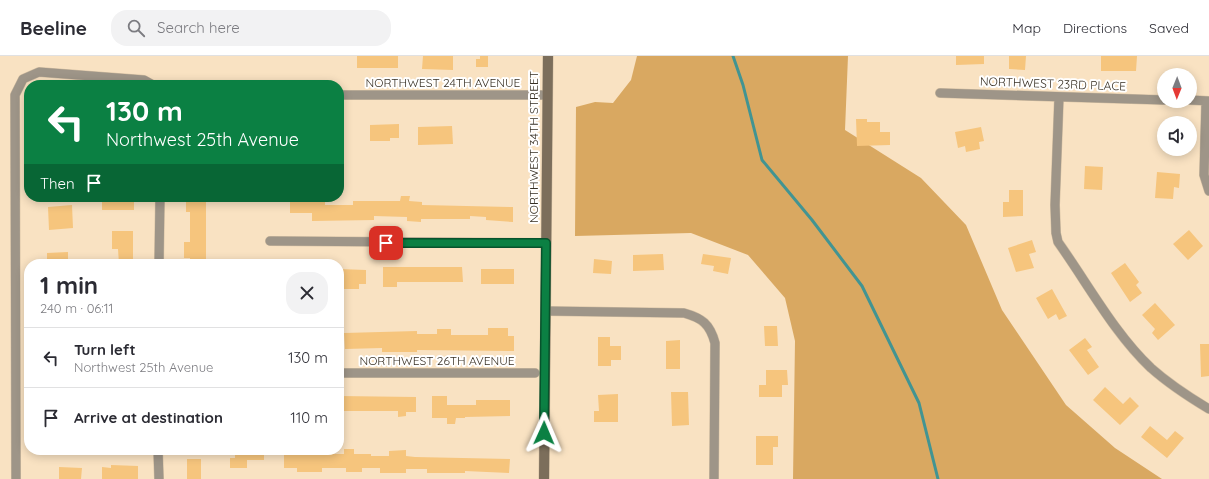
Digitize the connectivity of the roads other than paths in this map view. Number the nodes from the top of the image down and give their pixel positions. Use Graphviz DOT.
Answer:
graph roads {
  1 [pos="548,56"];
  2 [pos="144,80"];
  3 [pos="940,93"];
  4 [pos="344,94"];
  5 [pos="547,95"];
  6 [pos="1059,97"];
  7 [pos="1157,100"];
  8 [pos="1197,100"];
  9 [pos="1207,101"];
  10 [pos="1209,191"];
  11 [pos="160,202"];
  12 [pos="270,241"];
  13 [pos="546,243"];
  14 [pos="160,259"];
  15 [pos="546,311"];
  16 [pos="344,373"];
  17 [pos="534,374"];
  18 [pos="1209,409"];
  19 [pos="158,455"];
  20 [pos="16,479"];
  21 [pos="159,479"];
  22 [pos="544,479"];
  23 [pos="714,479"];
  1 -- 5 [label="main road, NORTHWEST 34TH STREET"];
  2 -- 20 [label="street"];
  3 -- 6 [label="street, NORTHWEST 23RD PLACE"];
  4 -- 5 [label="street, NORTHWEST 24TH AVENUE"];
  5 -- 13 [label="main road, NORTHWEST 34TH STREET"];
  6 -- 7 [label="street, NORTHWEST 23RD PLACE"];
  6 -- 18 [label="street"];
  8 -- 9 [label="street"];
  9 -- 10 [label="street"];
  11 -- 14 [label="street"];
  12 -- 13 [label="street"];
  13 -- 15 [label="main road, NORTHWEST 34TH STREET"];
  15 -- 22 [label="main road, NORTHWEST 34TH STREET"];
  15 -- 23 [label="street"];
  16 -- 17 [label="street, NORTHWEST 26TH AVENUE"];
  19 -- 21 [label="street"];
}
